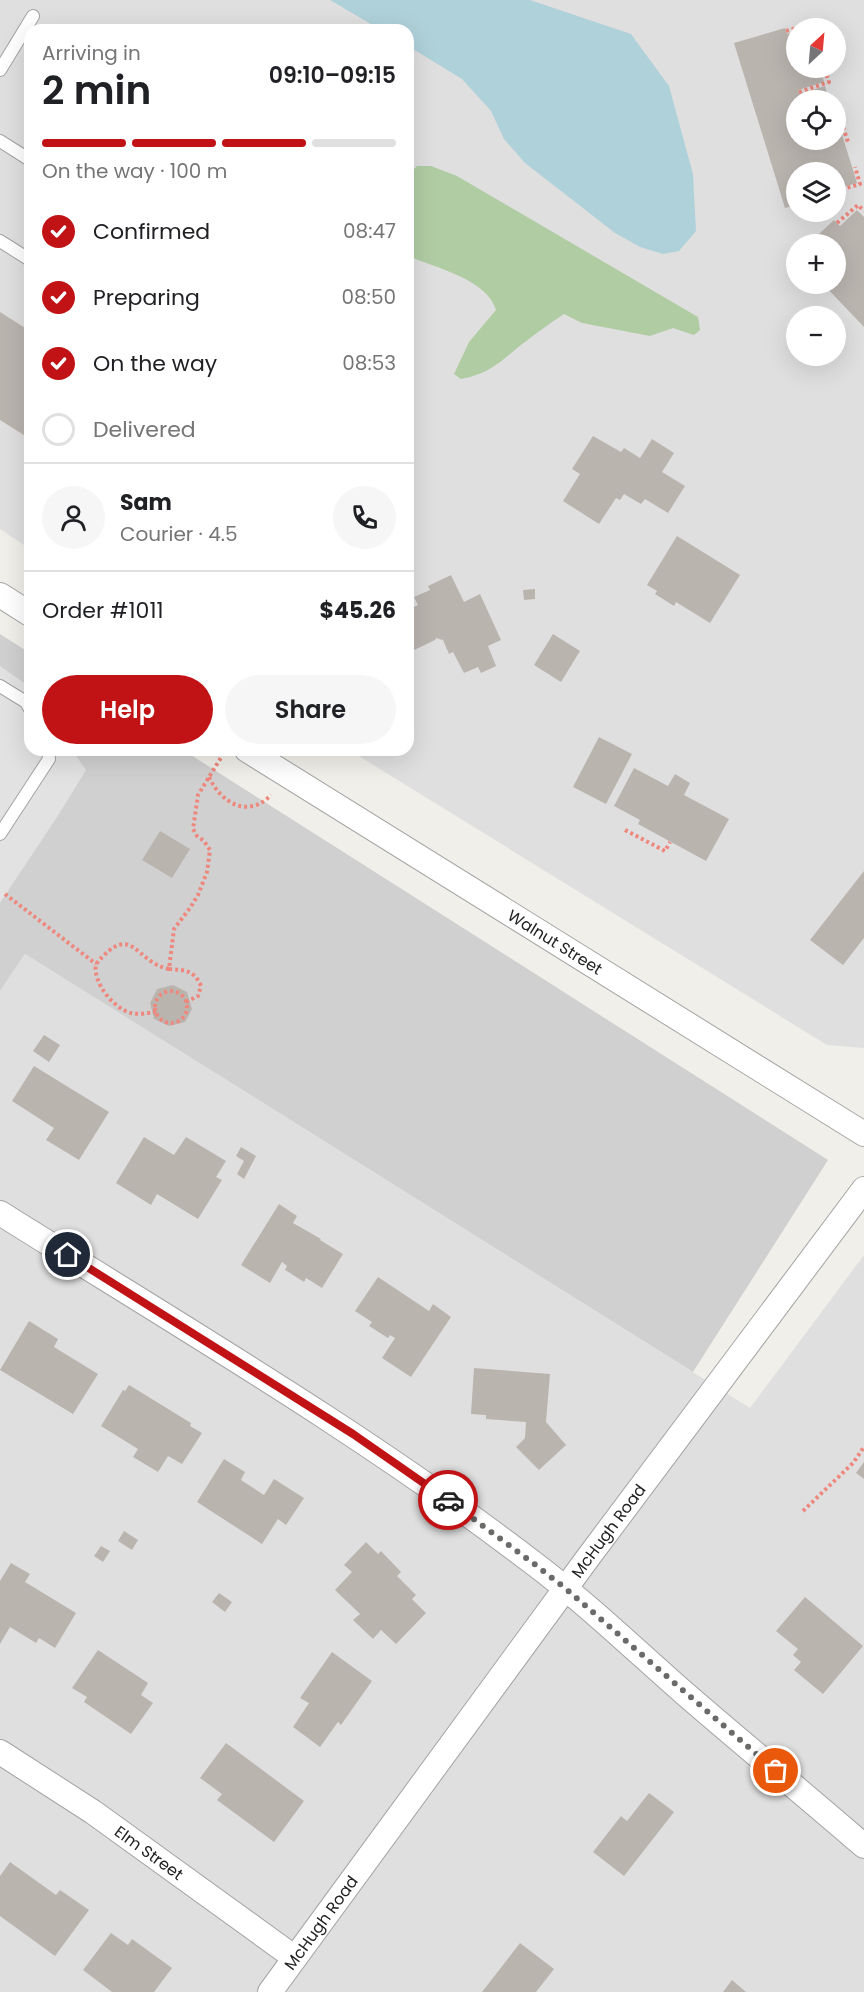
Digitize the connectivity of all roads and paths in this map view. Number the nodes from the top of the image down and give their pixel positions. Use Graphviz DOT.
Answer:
graph roads {
  1 [pos="33,16"];
  2 [pos="28,24"];
  3 [pos="24,31"];
  4 [pos="0,70"];
  5 [pos="828,78"];
  6 [pos="805,90"];
  7 [pos="846,135"];
  8 [pos="0,141"];
  9 [pos="848,142"];
  10 [pos="24,156"];
  11 [pos="855,167"];
  12 [pos="846,188"];
  13 [pos="864,211"];
  14 [pos="837,223"];
  15 [pos="0,241"];
  16 [pos="24,256"];
  17 [pos="0,595"];
  18 [pos="24,610"];
  19 [pos="0,686"];
  20 [pos="24,701"];
  21 [pos="49,756"];
  22 [pos="221,756"];
  23 [pos="258,756"];
  24 [pos="209,776"];
  25 [pos="275,790"];
  26 [pos="626,830"];
  27 [pos="0,834"];
  28 [pos="670,843"];
  29 [pos="5,894"];
  30 [pos="96,964"];
  31 [pos="169,969"];
  32 [pos="186,1002"];
  33 [pos="156,1012"];
  34 [pos="864,1134"];
  35 [pos="864,1188"];
  36 [pos="0,1213"];
  37 [pos="864,1447"];
  38 [pos="803,1510"];
  39 [pos="565,1588"];
  40 [pos="0,1752"];
  41 [pos="864,1846"];
  42 [pos="295,1958"];
  43 [pos="270,1992"];
  1 -- 2 [label="lane"];
  3 -- 4 [label="lane"];
  5 -- 6 [label="path"];
  7 -- 9 [label="path"];
  8 -- 10 [label="lane"];
  11 -- 12 [label="path"];
  13 -- 14 [label="path"];
  15 -- 16 [label="lane"];
  17 -- 18 [label="street"];
  19 -- 20 [label="lane"];
  21 -- 27 [label="lane"];
  22 -- 24 [label="path"];
  23 -- 34 [label="street, Walnut Street"];
  24 -- 25 [label="path"];
  24 -- 31 [label="path"];
  26 -- 28 [label="path"];
  29 -- 30 [label="path"];
  30 -- 31 [label="path"];
  30 -- 33 [label="path"];
  31 -- 32 [label="path"];
  32 -- 33 [label="path"];
  32 -- 33 [label="path"];
  35 -- 39 [label="street, McHugh Road"];
  36 -- 39 [label="street"];
  37 -- 38 [label="path"];
  39 -- 41 [label="street"];
  39 -- 42 [label="street, McHugh Road"];
  40 -- 42 [label="street, Elm Street"];
  42 -- 43 [label="street, McHugh Road"];
}
